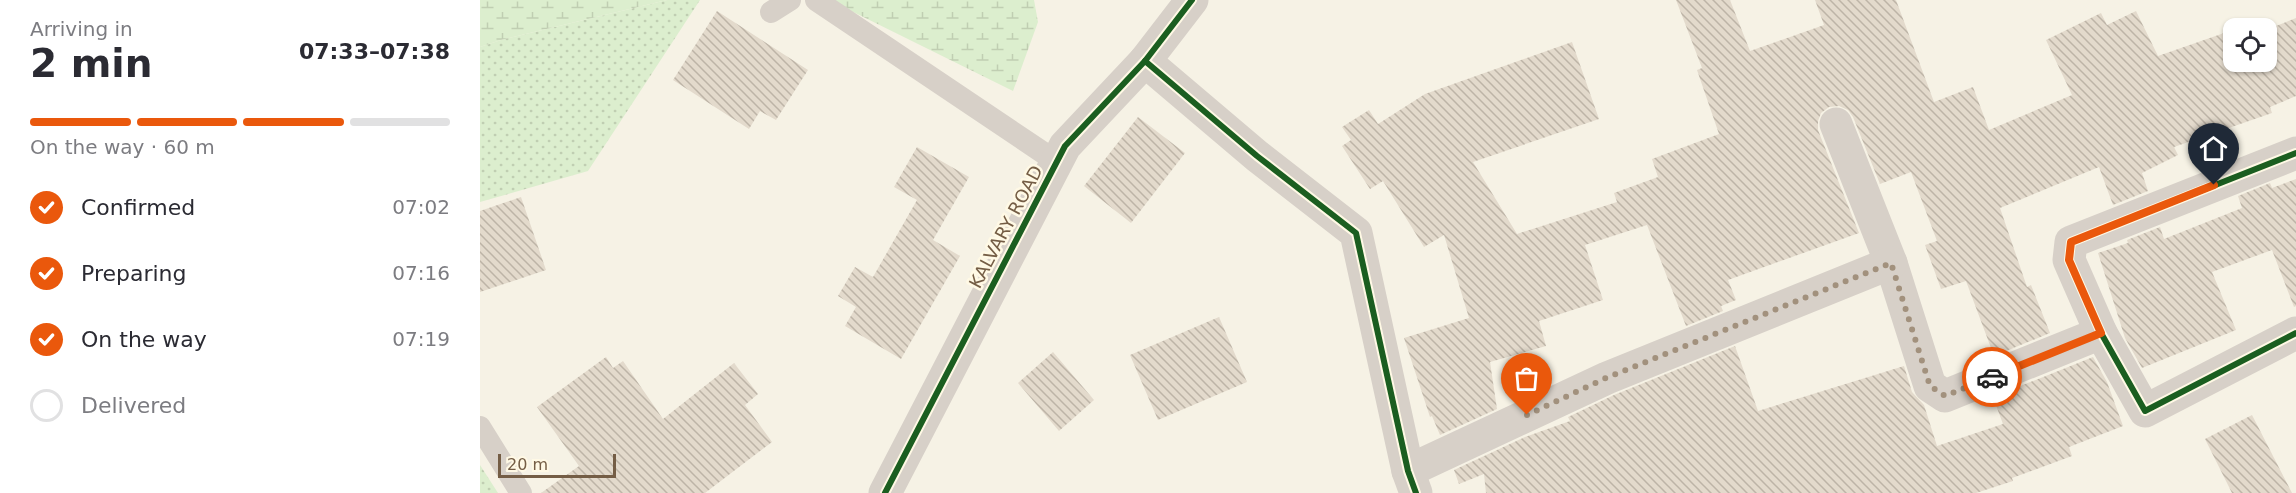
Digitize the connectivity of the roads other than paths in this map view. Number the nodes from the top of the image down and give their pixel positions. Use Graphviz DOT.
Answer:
graph roads {
  1 [pos="816,0"];
  2 [pos="1192,0"];
  3 [pos="1145,60"];
  4 [pos="1836,124"];
  5 [pos="2296,153"];
  6 [pos="1057,162"];
  7 [pos="1891,263"];
  8 [pos="2101,333"];
  9 [pos="2296,333"];
  10 [pos="480,427"];
  11 [pos="1412,482"];
  12 [pos="521,493"];
  13 [pos="885,493"];
  1 -- 6 [label="lane"];
  2 -- 3 [label="street, KALVARY ROAD"];
  3 -- 6 [label="street, KALVARY ROAD"];
  3 -- 11 [label="street"];
  4 -- 7 [label="street"];
  5 -- 8 [label="street"];
  6 -- 13 [label="street, KALVARY ROAD"];
  7 -- 8 [label="street"];
  7 -- 11 [label="street"];
  8 -- 9 [label="street"];
  10 -- 12 [label="lane"];
}
